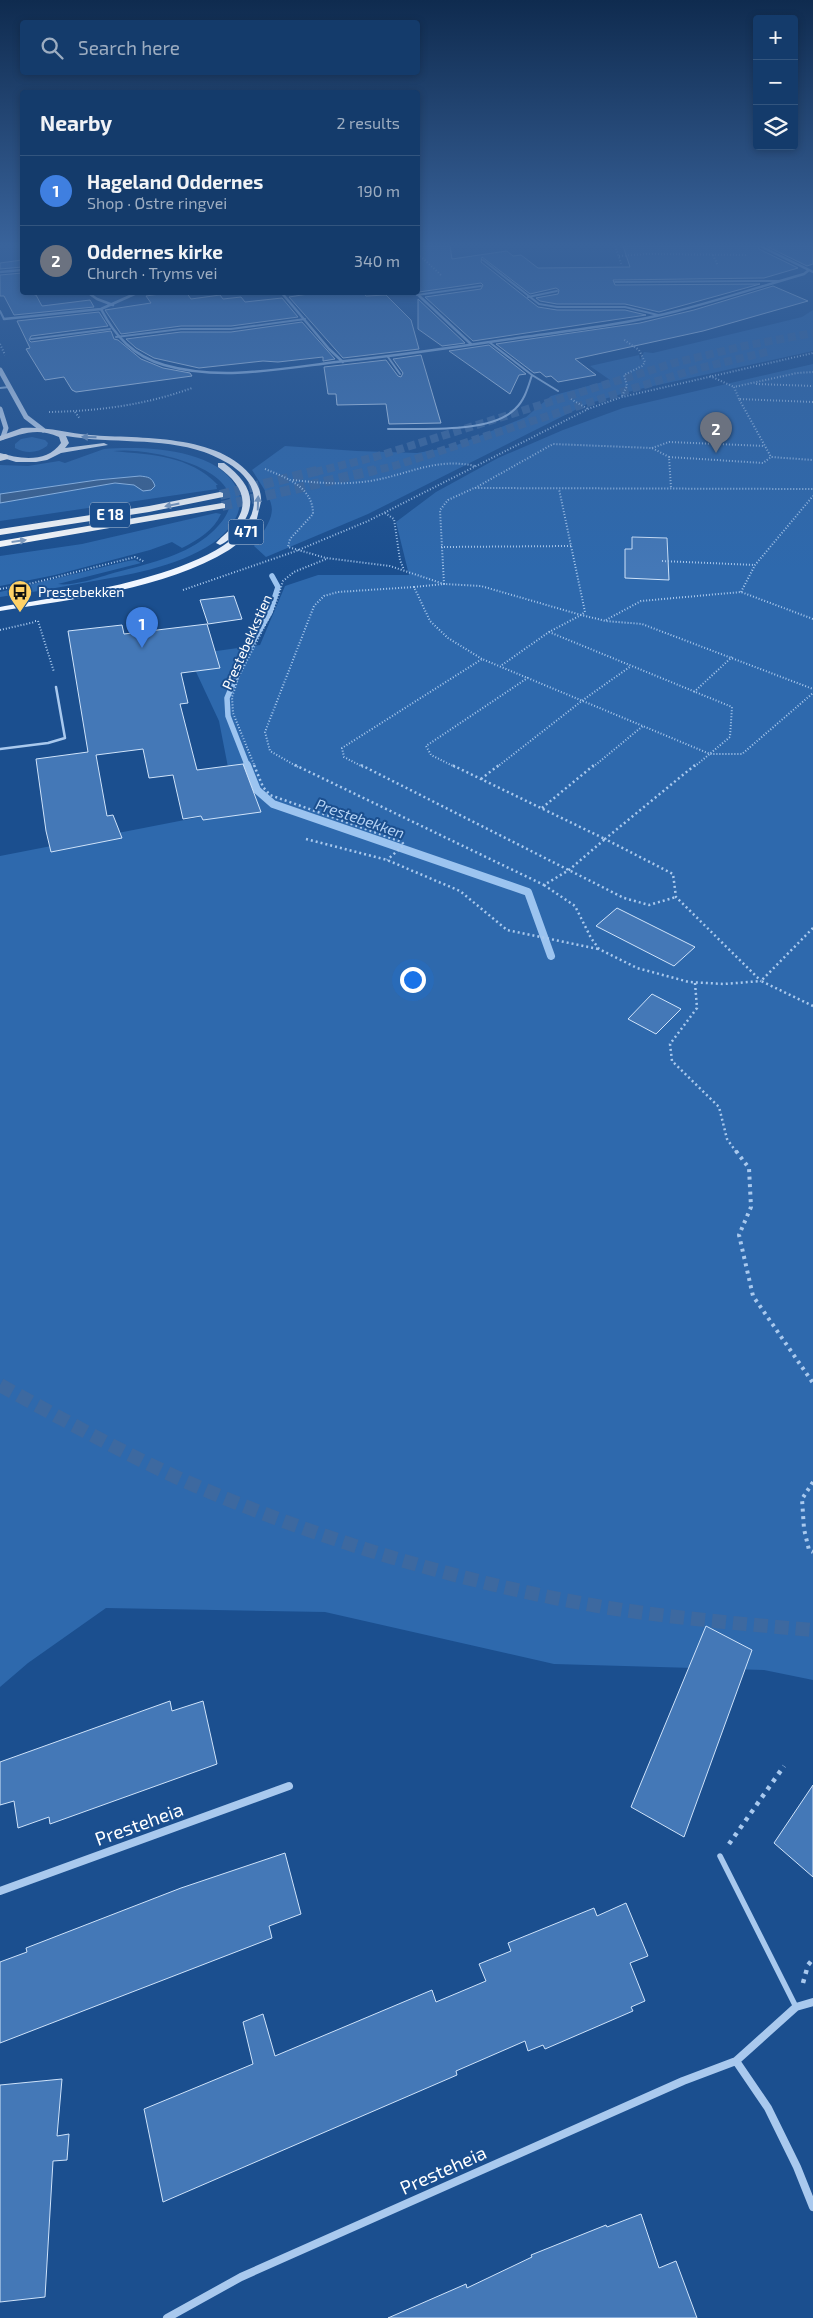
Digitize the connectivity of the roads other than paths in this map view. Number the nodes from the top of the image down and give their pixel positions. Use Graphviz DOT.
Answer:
graph roads {
  1 [pos="135,354"];
  2 [pos="335,354"];
  3 [pos="406,354"];
  4 [pos="505,354"];
  5 [pos="388,357"];
  6 [pos="344,362"];
  7 [pos="0,370"];
  8 [pos="400,374"];
  9 [pos="532,375"];
  10 [pos="9,387"];
  11 [pos="0,388"];
  12 [pos="558,391"];
  13 [pos="0,409"];
  14 [pos="388,429"];
  15 [pos="43,430"];
  16 [pos="57,433"];
  17 [pos="1,438"];
  18 [pos="59,451"];
  19 [pos="2,457"];
  20 [pos="220,496"];
  21 [pos="222,506"];
  22 [pos="66,522"];
  23 [pos="0,526"];
  24 [pos="0,532"];
  25 [pos="0,544"];
  26 [pos="0,602"];
  27 [pos="0,609"];
  28 [pos="56,688"];
  29 [pos="0,749"];
  30 [pos="289,1786"];
  31 [pos="720,1856"];
  32 [pos="0,1891"];
  33 [pos="813,2002"];
  34 [pos="796,2007"];
  35 [pos="736,2061"];
  36 [pos="813,2207"];
  37 [pos="167,2318"];
  1 -- 6 [label="street"];
  2 -- 6 [label="street"];
  3 -- 5 [label="street"];
  4 -- 9 [label="lane"];
  5 -- 6 [label="street"];
  5 -- 8 [label="lane"];
  7 -- 10 [label="main road"];
  9 -- 12 [label="lane"];
  9 -- 14 [label="lane"];
  10 -- 11 [label="lane"];
  10 -- 15 [label="main road"];
  13 -- 17 [label="main road"];
  15 -- 16 [label="main road, 471"];
  15 -- 17 [label="main road, 471"];
  16 -- 18 [label="main road"];
  27 -- 16 [label="main road, 471, one-way"];
  18 -- 19 [label="main road, 471"];
  18 -- 26 [label="main road, 471"];
  20 -- 22 [label="highway, E 18, one-way"];
  25 -- 21 [label="highway, E 18, one-way"];
  22 -- 23 [label="highway, E 18"];
  22 -- 24 [label="highway, E 18"];
  28 -- 29 [label="lane"];
  30 -- 32 [label="street, Presteheia"];
  31 -- 34 [label="lane"];
  33 -- 34 [label="street, Presteheia"];
  34 -- 35 [label="street, Presteheia"];
  35 -- 36 [label="street"];
  35 -- 37 [label="street, Presteheia"];
}
